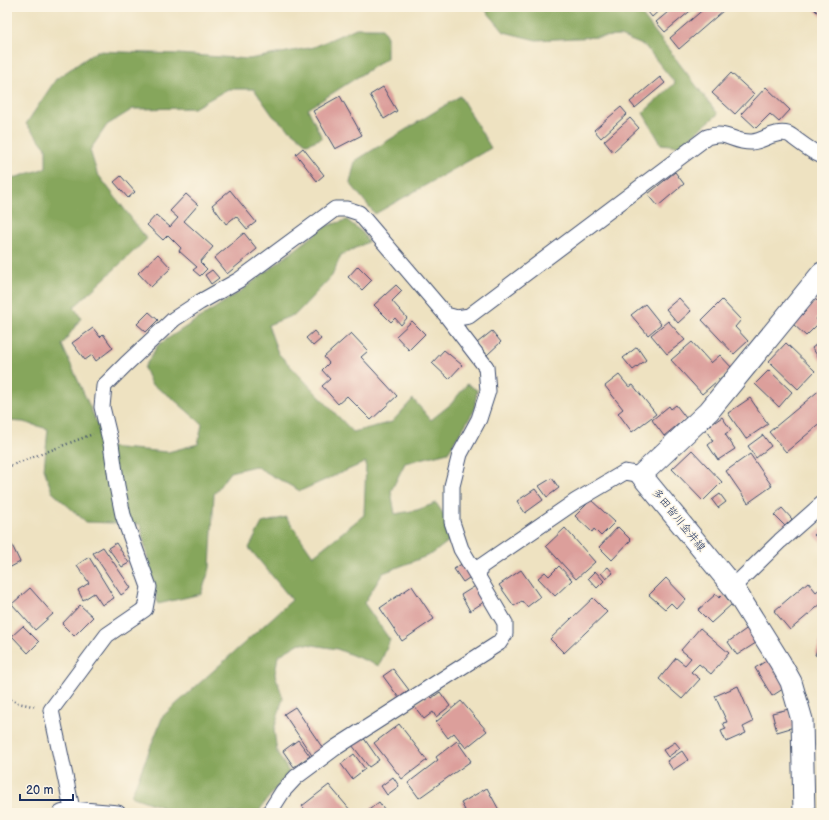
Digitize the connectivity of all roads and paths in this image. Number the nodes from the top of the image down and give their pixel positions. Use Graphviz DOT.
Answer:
graph roads {
  1 [pos="822,156"];
  2 [pos="822,273"];
  3 [pos="446,315"];
  4 [pos="106,428"];
  5 [pos="7,467"];
  6 [pos="642,475"];
  7 [pos="822,504"];
  8 [pos="478,577"];
  9 [pos="733,588"];
  10 [pos="7,697"];
  11 [pos="51,710"];
  12 [pos="67,811"];
  13 [pos="118,813"];
  14 [pos="269,813"];
  15 [pos="804,813"];
  1 -- 3 [label="street"];
  2 -- 6 [label="main road"];
  3 -- 4 [label="street"];
  3 -- 8 [label="street"];
  4 -- 5 [label="path"];
  4 -- 11 [label="street"];
  6 -- 8 [label="street"];
  6 -- 9 [label="main road, 多田皆川金井線"];
  7 -- 9 [label="street"];
  8 -- 14 [label="street"];
  9 -- 15 [label="main road, 多田皆川金井線"];
  10 -- 11 [label="path"];
  11 -- 12 [label="street"];
  12 -- 13 [label="street"];
}
